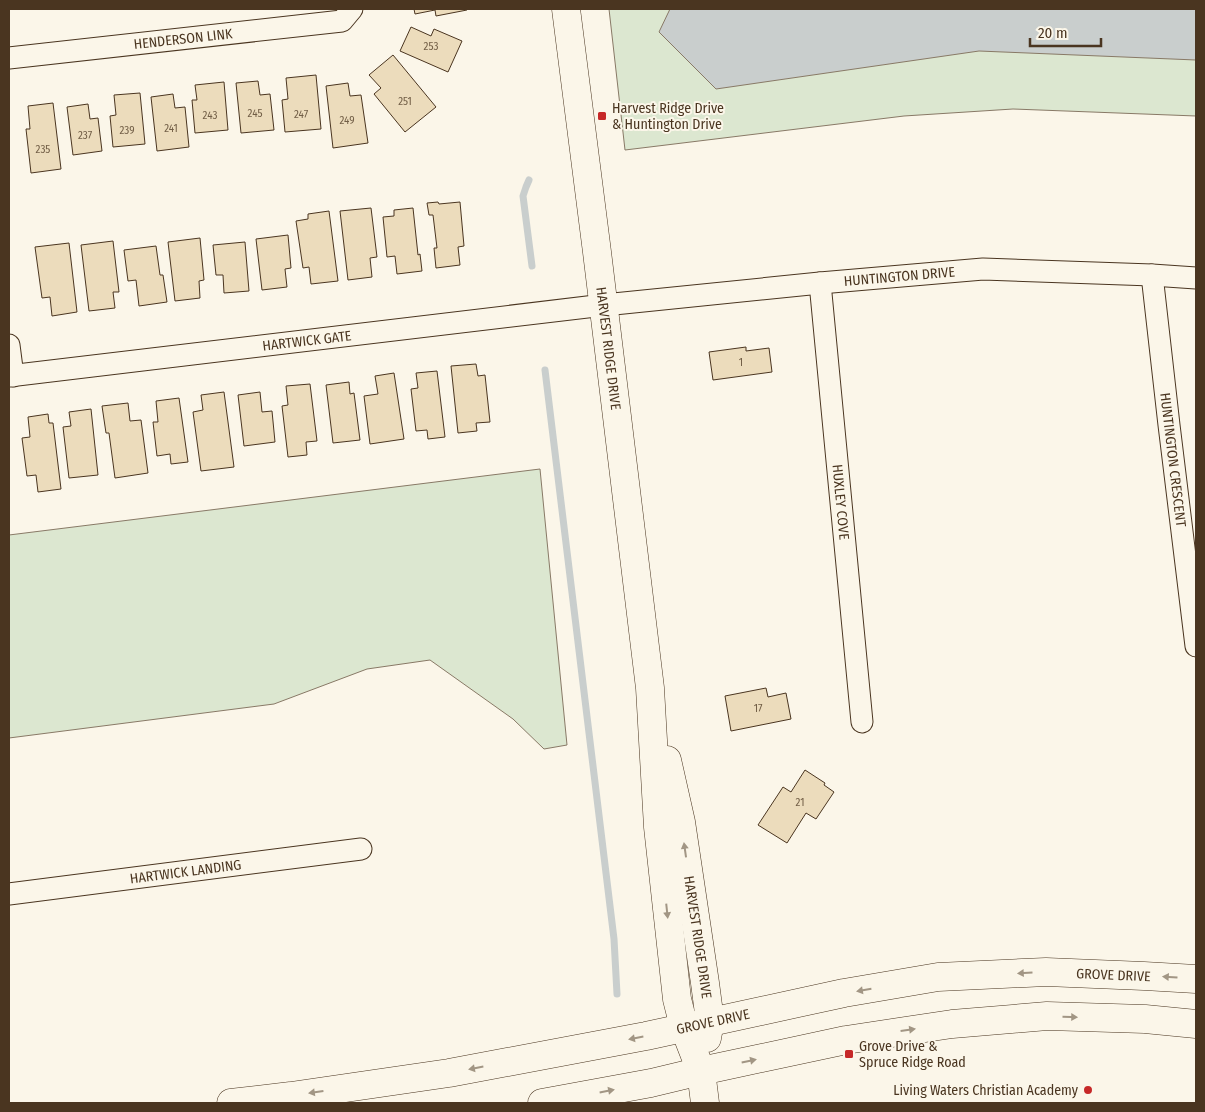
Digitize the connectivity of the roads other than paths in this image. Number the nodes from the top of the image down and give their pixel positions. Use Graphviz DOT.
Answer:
graph roads {
  1 [pos="352,9"];
  2 [pos="566,9"];
  3 [pos="9,58"];
  4 [pos="1152,275"];
  5 [pos="1196,278"];
  6 [pos="820,283"];
  7 [pos="604,305"];
  8 [pos="9,345"];
  9 [pos="11,376"];
  10 [pos="1196,646"];
  11 [pos="650,688"];
  12 [pos="862,722"];
  13 [pos="361,849"];
  14 [pos="9,894"];
  15 [pos="1196,979"];
  16 [pos="710,1021"];
  17 [pos="1196,1024"];
  18 [pos="684,1027"];
  19 [pos="701,1071"];
  20 [pos="231,1103"];
  21 [pos="542,1103"];
  22 [pos="705,1103"];
  1 -- 3 [label="street, HENDERSON LINK"];
  2 -- 7 [label="main road, HARVEST RIDGE DRIVE"];
  4 -- 5 [label="street, HUNTINGTON DRIVE"];
  4 -- 6 [label="street, HUNTINGTON DRIVE"];
  4 -- 10 [label="street, HUNTINGTON CRESCENT"];
  6 -- 7 [label="street, HUNTINGTON DRIVE"];
  6 -- 12 [label="street, HUXLEY COVE"];
  7 -- 9 [label="street, HARTWICK GATE"];
  7 -- 11 [label="main road, HARVEST RIDGE DRIVE"];
  8 -- 9 [label="street"];
  16 -- 11 [label="main road, HARVEST RIDGE DRIVE, one-way"];
  11 -- 18 [label="main road, HARVEST RIDGE DRIVE, one-way"];
  13 -- 14 [label="street, HARTWICK LANDING"];
  15 -- 16 [label="main road, GROVE DRIVE, one-way"];
  16 -- 18 [label="main road, GROVE DRIVE"];
  16 -- 19 [label="main road, HARVEST RIDGE DRIVE"];
  19 -- 17 [label="main road, one-way"];
  18 -- 19 [label="main road, HARVEST RIDGE DRIVE"];
  18 -- 20 [label="main road, GROVE DRIVE, one-way"];
  21 -- 19 [label="main road, one-way"];
  19 -- 22 [label="main road"];
}
